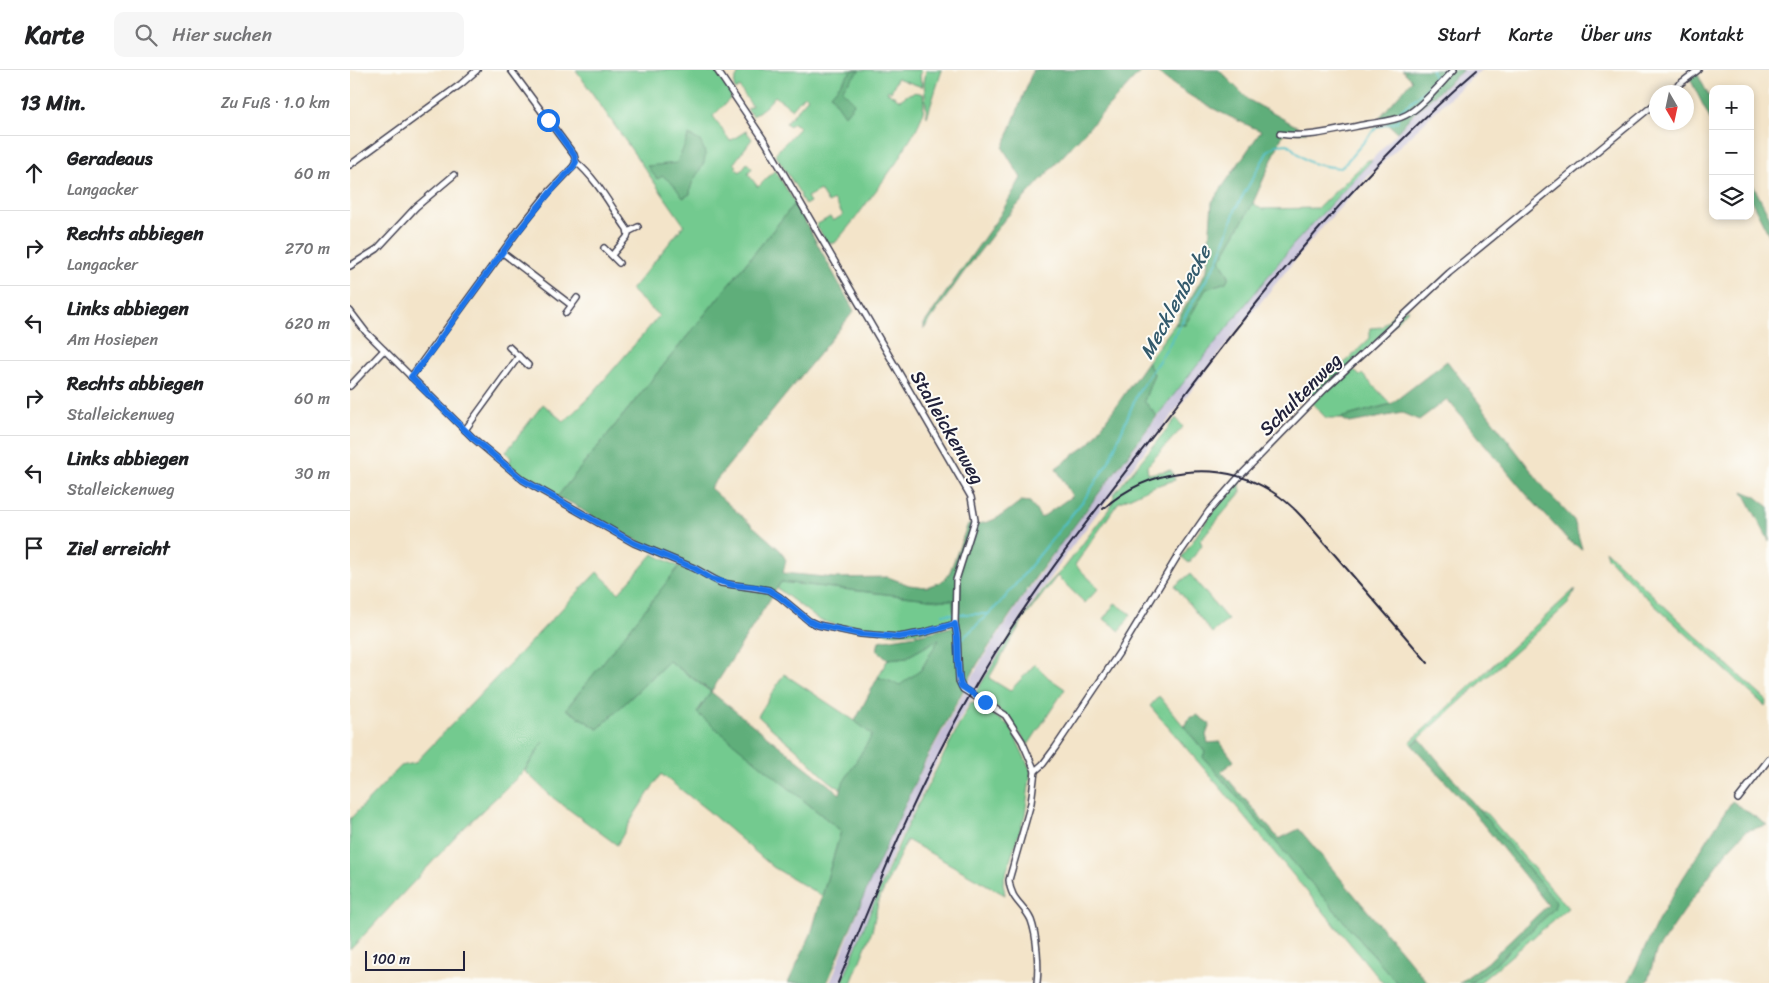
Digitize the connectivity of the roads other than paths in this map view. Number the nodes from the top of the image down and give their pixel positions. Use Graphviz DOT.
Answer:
graph roads {
  1 [pos="477,70"];
  2 [pos="511,70"];
  3 [pos="717,70"];
  4 [pos="1454,70"];
  5 [pos="1698,70"];
  6 [pos="1678,85"];
  7 [pos="1649,109"];
  8 [pos="1280,134"];
  9 [pos="576,162"];
  10 [pos="350,165"];
  11 [pos="454,175"];
  12 [pos="638,227"];
  13 [pos="628,232"];
  14 [pos="604,248"];
  15 [pos="503,253"];
  16 [pos="612,255"];
  17 [pos="619,264"];
  18 [pos="350,266"];
  19 [pos="576,298"];
  20 [pos="571,305"];
  21 [pos="350,311"];
  22 [pos="566,313"];
  23 [pos="509,347"];
  24 [pos="384,350"];
  25 [pos="519,356"];
  26 [pos="528,365"];
  27 [pos="411,377"];
  28 [pos="350,386"];
  29 [pos="465,430"];
  30 [pos="955,624"];
  31 [pos="1769,759"];
  32 [pos="1035,771"];
  33 [pos="1738,800"];
  34 [pos="1037,983"];
  1 -- 10 [label="street"];
  2 -- 9 [label="street"];
  3 -- 30 [label="street, Stalleickenweg"];
  4 -- 8 [label="street"];
  5 -- 6 [label="street"];
  7 -- 32 [label="street, Schultenweg"];
  9 -- 13 [label="street"];
  9 -- 15 [label="street"];
  11 -- 18 [label="street"];
  12 -- 13 [label="street"];
  13 -- 16 [label="street"];
  14 -- 16 [label="street"];
  15 -- 20 [label="street"];
  15 -- 27 [label="street"];
  16 -- 17 [label="street"];
  19 -- 20 [label="street"];
  20 -- 22 [label="street"];
  21 -- 24 [label="street"];
  23 -- 25 [label="street"];
  24 -- 27 [label="street"];
  24 -- 28 [label="street"];
  25 -- 26 [label="street"];
  25 -- 29 [label="street"];
  27 -- 29 [label="street"];
  29 -- 30 [label="street"];
  30 -- 32 [label="street, Stalleickenweg"];
  31 -- 33 [label="street"];
  32 -- 34 [label="street"];
}
